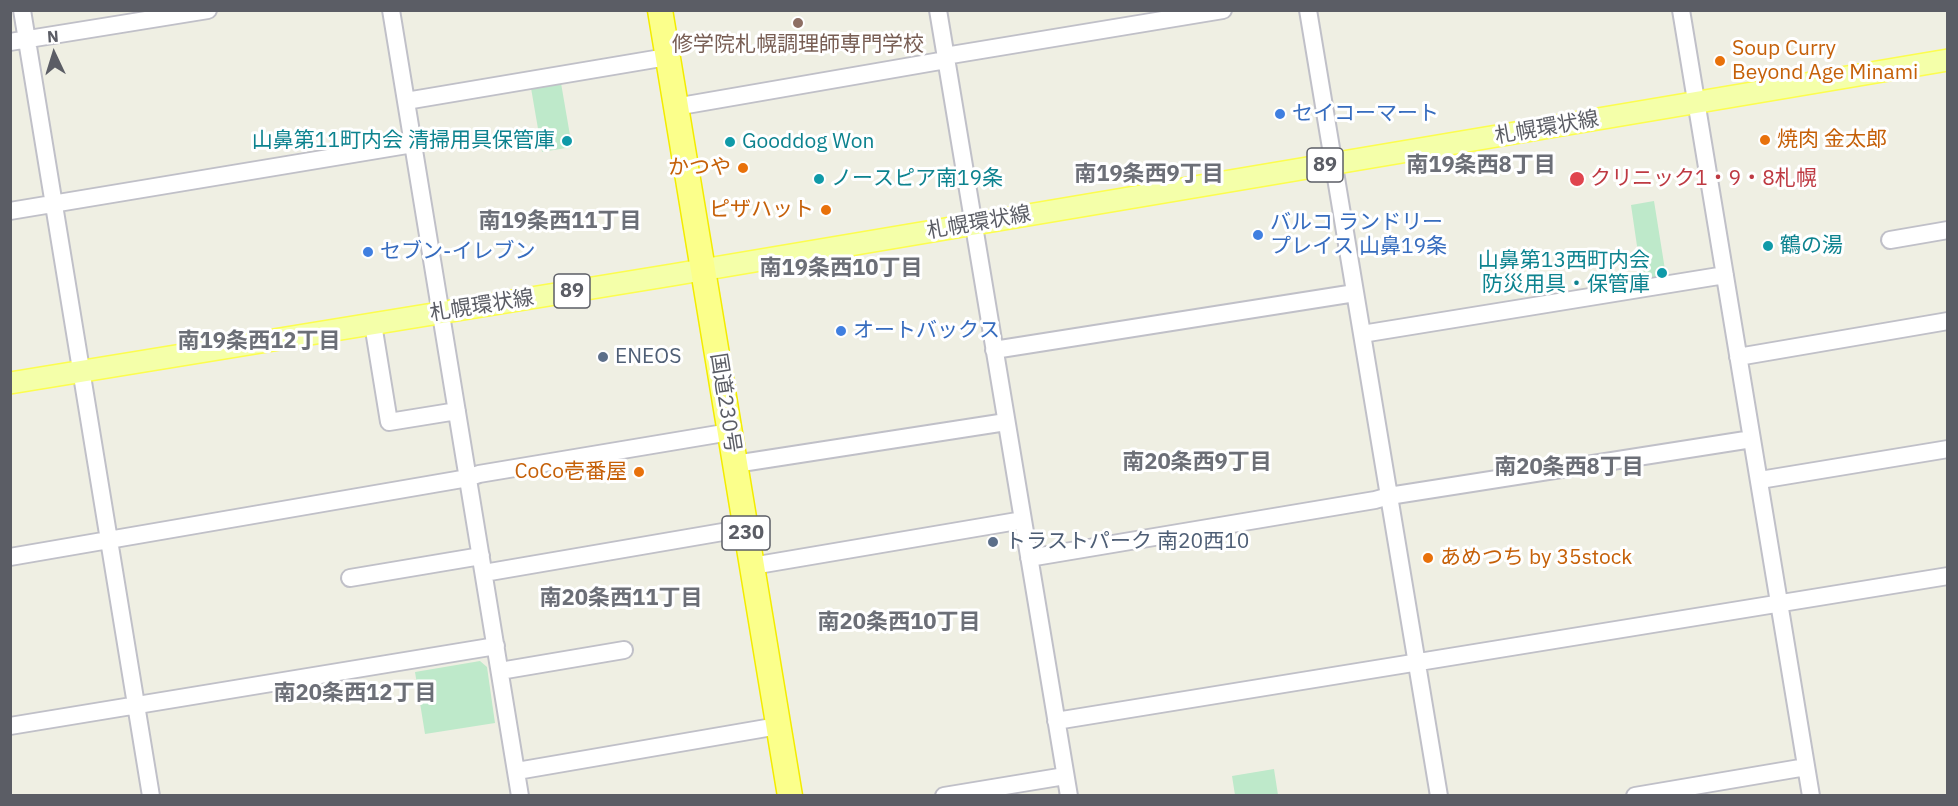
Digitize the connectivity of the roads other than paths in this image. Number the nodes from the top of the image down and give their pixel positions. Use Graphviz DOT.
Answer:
graph roads {
  1 [pos="22,10"];
  2 [pos="208,10"];
  3 [pos="391,10"];
  4 [pos="660,10"];
  5 [pos="938,10"];
  6 [pos="1222,10"];
  7 [pos="1308,10"];
  8 [pos="1681,10"];
  9 [pos="19,41"];
  10 [pos="667,57"];
  11 [pos="946,58"];
  12 [pos="1947,60"];
  13 [pos="406,101"];
  14 [pos="1696,102"];
  15 [pos="675,107"];
  16 [pos="413,144"];
  17 [pos="1333,164"];
  18 [pos="54,203"];
  19 [pos="10,211"];
  20 [pos="974,224"];
  21 [pos="1947,230"];
  22 [pos="1890,240"];
  23 [pos="702,270"];
  24 [pos="1725,275"];
  25 [pos="1355,293"];
  26 [pos="441,312"];
  27 [pos="1947,321"];
  28 [pos="373,324"];
  29 [pos="1362,334"];
  30 [pos="994,350"];
  31 [pos="1738,357"];
  32 [pos="81,372"];
  33 [pos="10,383"];
  34 [pos="457,411"];
  35 [pos="1006,422"];
  36 [pos="730,432"];
  37 [pos="1752,439"];
  38 [pos="1947,449"];
  39 [pos="735,464"];
  40 [pos="468,478"];
  41 [pos="1760,480"];
  42 [pos="1389,496"];
  43 [pos="1023,520"];
  44 [pos="746,528"];
  45 [pos="109,541"];
  46 [pos="481,556"];
  47 [pos="10,557"];
  48 [pos="1029,558"];
  49 [pos="752,566"];
  50 [pos="484,573"];
  51 [pos="1947,576"];
  52 [pos="350,578"];
  53 [pos="1779,603"];
  54 [pos="496,646"];
  55 [pos="624,650"];
  56 [pos="1417,662"];
  57 [pos="500,671"];
  58 [pos="136,705"];
  59 [pos="1056,721"];
  60 [pos="10,726"];
  61 [pos="778,726"];
  62 [pos="1806,767"];
  63 [pos="516,771"];
  64 [pos="1065,776"];
  65 [pos="151,795"];
  66 [pos="520,795"];
  67 [pos="790,795"];
  68 [pos="944,795"];
  69 [pos="1069,795"];
  70 [pos="1439,795"];
  71 [pos="1635,795"];
  72 [pos="1812,795"];
  1 -- 9 [label="street"];
  2 -- 9 [label="street"];
  3 -- 13 [label="street"];
  4 -- 10 [label="highway, 国道230号 / 230"];
  5 -- 11 [label="street"];
  6 -- 11 [label="street"];
  7 -- 17 [label="street"];
  8 -- 14 [label="street"];
  9 -- 18 [label="street"];
  10 -- 13 [label="street"];
  10 -- 15 [label="highway, 国道230号 / 230"];
  11 -- 15 [label="street"];
  11 -- 20 [label="street"];
  12 -- 14 [label="main road, 札幌環状線 / 89"];
  13 -- 16 [label="street"];
  14 -- 17 [label="main road, 札幌環状線 / 89"];
  14 -- 24 [label="street"];
  15 -- 23 [label="highway, 国道230号 / 230"];
  16 -- 18 [label="street"];
  16 -- 26 [label="street"];
  17 -- 20 [label="main road, 札幌環状線 / 89"];
  17 -- 25 [label="street"];
  18 -- 19 [label="street"];
  18 -- 32 [label="street"];
  20 -- 23 [label="main road, 札幌環状線 / 89"];
  20 -- 30 [label="street"];
  21 -- 22 [label="street"];
  23 -- 26 [label="main road, 札幌環状線 / 89"];
  23 -- 36 [label="highway, 国道230号 / 230"];
  24 -- 29 [label="street"];
  24 -- 31 [label="street"];
  25 -- 29 [label="street"];
  25 -- 30 [label="street"];
  26 -- 28 [label="main road, 札幌環状線 / 89"];
  26 -- 34 [label="street"];
  27 -- 31 [label="street"];
  28 -- 32 [label="main road, 札幌環状線 / 89"];
  28 -- 34 [label="street"];
  29 -- 42 [label="street"];
  30 -- 35 [label="street"];
  31 -- 37 [label="street"];
  32 -- 33 [label="main road, 札幌環状線 / 89"];
  32 -- 45 [label="street"];
  34 -- 40 [label="street"];
  35 -- 39 [label="street"];
  35 -- 43 [label="street"];
  36 -- 39 [label="highway, 国道230号 / 230"];
  36 -- 40 [label="street"];
  37 -- 41 [label="street"];
  37 -- 42 [label="street"];
  38 -- 41 [label="street"];
  39 -- 44 [label="highway, 国道230号 / 230"];
  40 -- 45 [label="street"];
  40 -- 46 [label="street"];
  41 -- 53 [label="street"];
  42 -- 48 [label="street"];
  42 -- 56 [label="street"];
  43 -- 48 [label="street"];
  43 -- 49 [label="street"];
  44 -- 49 [label="highway, 国道230号 / 230"];
  44 -- 50 [label="street"];
  45 -- 47 [label="street"];
  45 -- 58 [label="street"];
  46 -- 50 [label="street"];
  46 -- 52 [label="street"];
  48 -- 59 [label="street"];
  49 -- 61 [label="highway, 国道230号 / 230"];
  50 -- 54 [label="street"];
  51 -- 53 [label="street"];
  53 -- 56 [label="street"];
  53 -- 62 [label="street"];
  54 -- 57 [label="street"];
  54 -- 58 [label="street"];
  55 -- 57 [label="street"];
  56 -- 59 [label="street"];
  56 -- 70 [label="street"];
  57 -- 63 [label="street"];
  58 -- 60 [label="street"];
  58 -- 65 [label="street"];
  59 -- 64 [label="street"];
  61 -- 63 [label="street"];
  61 -- 67 [label="highway, 国道230号 / 230"];
  62 -- 71 [label="street"];
  62 -- 72 [label="street"];
  63 -- 66 [label="street"];
  64 -- 68 [label="street"];
  64 -- 69 [label="street"];
}
